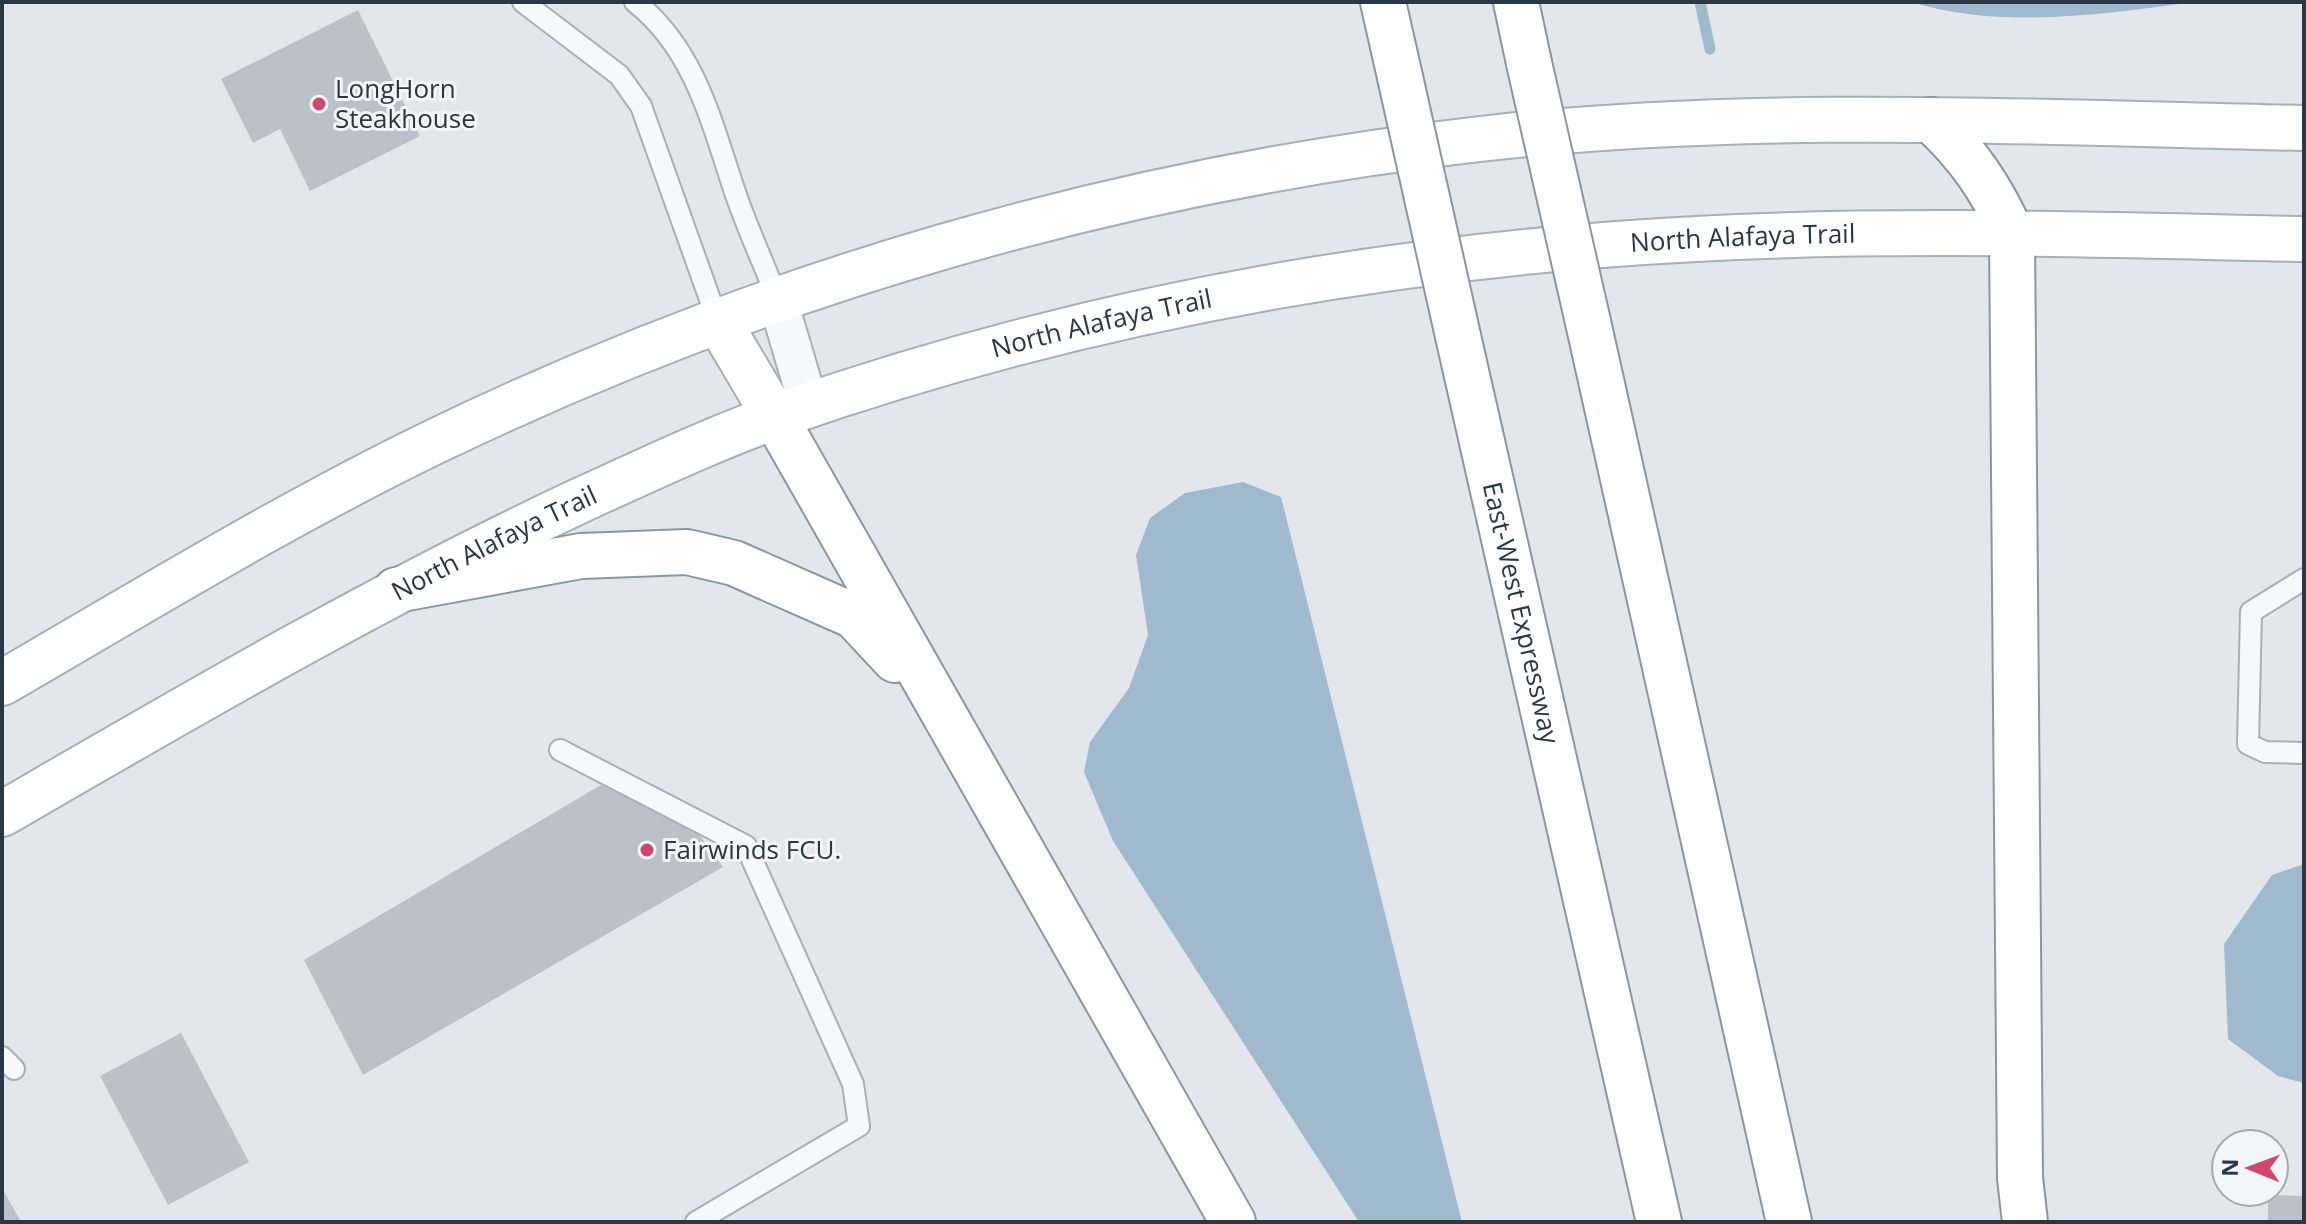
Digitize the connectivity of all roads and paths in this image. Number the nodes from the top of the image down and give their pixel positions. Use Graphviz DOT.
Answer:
graph roads {
  1 [pos="523,2"];
  2 [pos="635,2"];
  3 [pos="1383,2"];
  4 [pos="1516,2"];
  5 [pos="1931,120"];
  6 [pos="2304,128"];
  7 [pos="2012,235"];
  8 [pos="2304,239"];
  9 [pos="777,298"];
  10 [pos="717,319"];
  11 [pos="792,411"];
  12 [pos="2304,579"];
  13 [pos="396,590"];
  14 [pos="2,683"];
  15 [pos="947,716"];
  16 [pos="560,750"];
  17 [pos="2304,753"];
  18 [pos="2,814"];
  19 [pos="696,1222"];
  20 [pos="1233,1222"];
  21 [pos="1659,1222"];
  22 [pos="1789,1222"];
  23 [pos="2025,1222"];
  1 -- 10 [label="lane"];
  2 -- 9 [label="lane"];
  3 -- 21 [label="main road, East-West Expressway, bridge"];
  4 -- 22 [label="main road, bridge"];
  5 -- 6 [label="main road"];
  5 -- 7 [label="main road"];
  5 -- 9 [label="main road"];
  7 -- 8 [label="main road, North Alafaya Trail"];
  7 -- 11 [label="main road, North Alafaya Trail"];
  7 -- 23 [label="main road"];
  9 -- 10 [label="main road"];
  9 -- 11 [label="street"];
  10 -- 11 [label="main road"];
  10 -- 14 [label="main road"];
  11 -- 13 [label="main road, North Alafaya Trail"];
  11 -- 15 [label="main road"];
  12 -- 17 [label="lane"];
  13 -- 15 [label="main road"];
  13 -- 18 [label="main road, North Alafaya Trail"];
  15 -- 20 [label="main road"];
  16 -- 19 [label="lane"];
}
